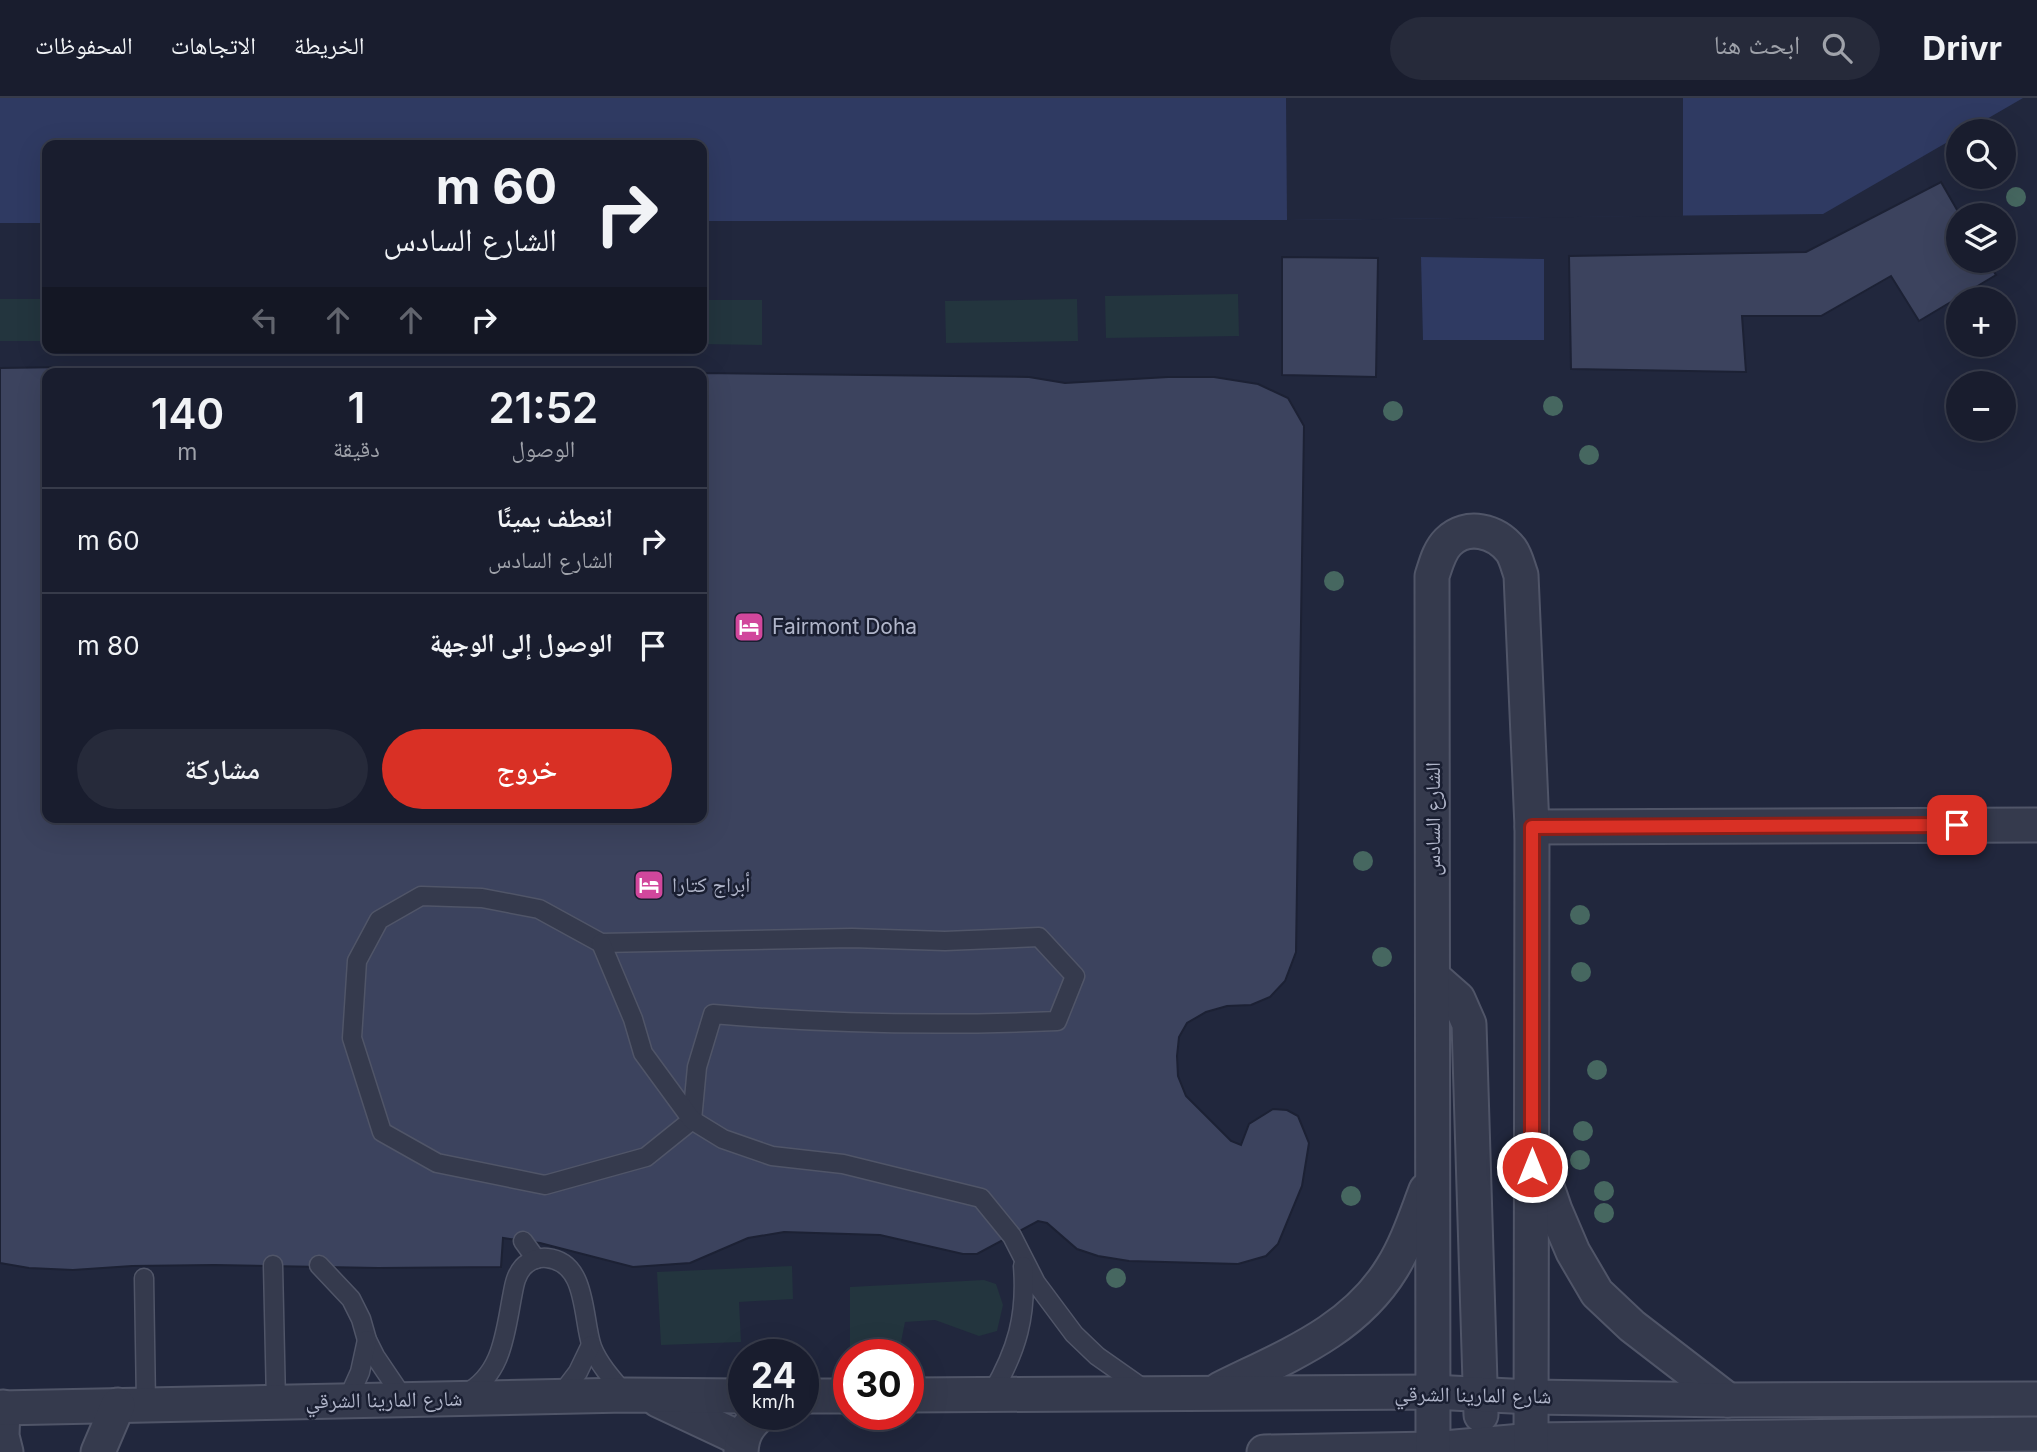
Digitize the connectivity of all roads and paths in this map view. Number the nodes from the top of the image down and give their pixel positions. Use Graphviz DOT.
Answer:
graph roads {
  1 [pos="2037,825"];
  2 [pos="1532,827"];
  3 [pos="601,943"];
  4 [pos="1433,977"];
  5 [pos="692,1120"];
  6 [pos="1532,1142"];
  7 [pos="1434,1171"];
  8 [pos="523,1241"];
  9 [pos="1022,1255"];
  10 [pos="536,1259"];
  11 [pos="273,1265"];
  12 [pos="318,1265"];
  13 [pos="144,1278"];
  14 [pos="367,1340"];
  15 [pos="591,1345"];
  16 [pos="1150,1392"];
  17 [pos="1213,1392"];
  18 [pos="1433,1392"];
  19 [pos="992,1393"];
  20 [pos="1480,1394"];
  21 [pos="638,1395"];
  22 [pos="924,1395"];
  23 [pos="728,1396"];
  24 [pos="1531,1396"];
  25 [pos="559,1397"];
  26 [pos="404,1399"];
  27 [pos="454,1399"];
  28 [pos="1728,1399"];
  29 [pos="2037,1399"];
  30 [pos="347,1401"];
  31 [pos="276,1402"];
  32 [pos="132,1404"];
  33 [pos="1,1407"];
  34 [pos="2037,1434"];
  35 [pos="748,1435"];
  36 [pos="1531,1446"];
  37 [pos="1433,1450"];
  38 [pos="1483,1450"];
  39 [pos="6,1452"];
  40 [pos="98,1452"];
  41 [pos="1264,1452"];
  1 -- 2 [label="street"];
  2 -- 4 [label="street, الشارع السادس"];
  2 -- 6 [label="street, الشارع السادس"];
  3 -- 5 [label="lane"];
  3 -- 5 [label="lane"];
  3 -- 5 [label="lane"];
  4 -- 7 [label="street, الشارع السادس"];
  4 -- 20 [label="street"];
  5 -- 9 [label="lane"];
  6 -- 24 [label="street, الشارع السادس"];
  6 -- 28 [label="street"];
  7 -- 17 [label="street"];
  7 -- 18 [label="street, الشارع السادس"];
  8 -- 10 [label="lane"];
  9 -- 16 [label="lane"];
  9 -- 19 [label="lane"];
  10 -- 15 [label="lane"];
  10 -- 27 [label="lane"];
  11 -- 31 [label="lane"];
  12 -- 14 [label="lane"];
  13 -- 32 [label="lane"];
  14 -- 26 [label="lane"];
  14 -- 30 [label="lane"];
  15 -- 21 [label="lane"];
  15 -- 25 [label="lane"];
  16 -- 17 [label="street, شارع المارينا الشرقي"];
  16 -- 19 [label="street, شارع المارينا الشرقي"];
  17 -- 18 [label="street, شارع المارينا الشرقي"];
  18 -- 20 [label="street, شارع المارينا الشرقي"];
  18 -- 37 [label="street, الشارع السادس"];
  18 -- 38 [label="street"];
  19 -- 22 [label="street, شارع المارينا الشرقي"];
  20 -- 24 [label="street, شارع المارينا الشرقي"];
  20 -- 38 [label="street"];
  21 -- 23 [label="street, شارع المارينا الشرقي"];
  21 -- 25 [label="street, شارع المارينا الشرقي"];
  21 -- 35 [label="street, شارع المارينا الشرقي"];
  24 -- 28 [label="street, شارع المارينا الشرقي"];
  24 -- 36 [label="street, الشارع السادس"];
  24 -- 38 [label="street"];
  25 -- 27 [label="street, شارع المارينا الشرقي"];
  26 -- 27 [label="street, شارع المارينا الشرقي"];
  26 -- 30 [label="street, شارع المارينا الشرقي"];
  28 -- 29 [label="street, شارع المارينا الشرقي"];
  30 -- 31 [label="street, شارع المارينا الشرقي"];
  31 -- 32 [label="street, شارع المارينا الشرقي"];
  32 -- 33 [label="street, شارع المارينا الشرقي"];
  32 -- 40 [label="street"];
  33 -- 39 [label="street, شارع المارينا الشرقي"];
  34 -- 36 [label="street"];
  36 -- 38 [label="street"];
  37 -- 38 [label="street"];
  37 -- 41 [label="street"];
}
